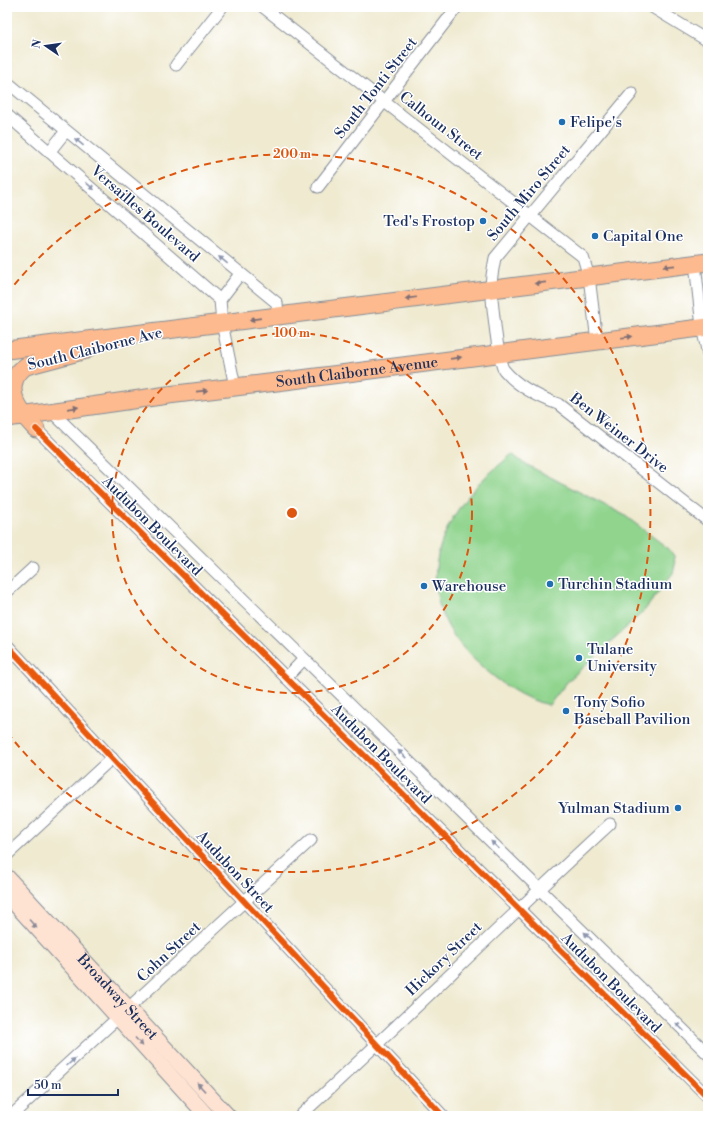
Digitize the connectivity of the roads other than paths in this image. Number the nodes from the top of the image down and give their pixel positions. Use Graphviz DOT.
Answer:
graph roads {
  1 [pos="222,7"];
  2 [pos="263,7"];
  3 [pos="457,7"];
  4 [pos="652,7"];
  5 [pos="708,41"];
  6 [pos="176,65"];
  7 [pos="7,82"];
  8 [pos="632,93"];
  9 [pos="384,101"];
  10 [pos="7,116"];
  11 [pos="66,131"];
  12 [pos="50,151"];
  13 [pos="318,186"];
  14 [pos="530,215"];
  15 [pos="702,263"];
  16 [pos="240,274"];
  17 [pos="590,277"];
  18 [pos="491,288"];
  19 [pos="220,300"];
  20 [pos="278,315"];
  21 [pos="222,323"];
  22 [pos="705,327"];
  23 [pos="174,329"];
  24 [pos="597,341"];
  25 [pos="7,350"];
  26 [pos="499,352"];
  27 [pos="708,355"];
  28 [pos="235,387"];
  29 [pos="51,411"];
  30 [pos="15,417"];
  31 [pos="36,429"];
  32 [pos="708,521"];
  33 [pos="33,568"];
  34 [pos="7,592"];
  35 [pos="7,645"];
  36 [pos="304,659"];
  37 [pos="286,678"];
  38 [pos="112,758"];
  39 [pos="610,824"];
  40 [pos="311,840"];
  41 [pos="7,855"];
  42 [pos="7,877"];
  43 [pos="540,889"];
  44 [pos="7,895"];
  45 [pos="245,902"];
  46 [pos="518,909"];
  47 [pos="124,1014"];
  48 [pos="378,1045"];
  49 [pos="708,1054"];
  50 [pos="708,1097"];
  51 [pos="11,1116"];
  52 [pos="207,1116"];
  53 [pos="228,1116"];
  54 [pos="300,1116"];
  55 [pos="443,1116"];
  1 -- 6 [label="street"];
  2 -- 9 [label="street, Calhoun Street"];
  3 -- 9 [label="street, South Tonti Street"];
  4 -- 5 [label="street"];
  7 -- 11 [label="street, Versailles Boulevard"];
  8 -- 14 [label="street, South Miro Street"];
  9 -- 13 [label="street, South Tonti Street"];
  9 -- 14 [label="street, Calhoun Street"];
  10 -- 12 [label="street, Versailles Boulevard"];
  11 -- 12 [label="street"];
  16 -- 11 [label="street, Versailles Boulevard, one-way"];
  12 -- 19 [label="street, Versailles Boulevard, one-way"];
  14 -- 17 [label="street, Calhoun Street"];
  14 -- 18 [label="street, South Miro Street"];
  15 -- 17 [label="main road, one-way"];
  15 -- 22 [label="street"];
  16 -- 19 [label="street"];
  16 -- 20 [label="street, Versailles Boulevard"];
  17 -- 18 [label="main road, one-way"];
  17 -- 24 [label="street, Calhoun Street"];
  18 -- 20 [label="main road, one-way"];
  18 -- 26 [label="street, South Miro Street"];
  19 -- 21 [label="street"];
  20 -- 21 [label="main road, one-way"];
  21 -- 23 [label="main road"];
  21 -- 28 [label="street"];
  24 -- 22 [label="main road, South Claiborne Avenue, one-way"];
  22 -- 27 [label="street"];
  23 -- 25 [label="main road"];
  23 -- 30 [label="main road, South Claiborne Ave"];
  24 -- 26 [label="main road, South Claiborne Avenue"];
  28 -- 26 [label="main road, South Claiborne Avenue, one-way"];
  26 -- 32 [label="street, Ben Weiner Drive"];
  29 -- 28 [label="main road, South Claiborne Avenue, one-way"];
  29 -- 30 [label="main road, South Claiborne Avenue"];
  29 -- 36 [label="street, Audubon Boulevard"];
  30 -- 31 [label="main road, South Claiborne Ave"];
  31 -- 37 [label="street, Audubon Boulevard"];
  33 -- 34 [label="street"];
  35 -- 38 [label="street, Audubon Street"];
  36 -- 37 [label="street"];
  43 -- 36 [label="street, Audubon Boulevard, one-way"];
  37 -- 46 [label="street, Audubon Boulevard"];
  38 -- 41 [label="street"];
  38 -- 45 [label="street, Audubon Street"];
  39 -- 43 [label="street, Hickory Street"];
  40 -- 45 [label="street, Cohn Street"];
  42 -- 47 [label="street, Broadway Street"];
  43 -- 46 [label="street, Hickory Street"];
  49 -- 43 [label="street, Audubon Boulevard, one-way"];
  44 -- 47 [label="street, Broadway Street, one-way"];
  45 -- 47 [label="street, Cohn Street"];
  45 -- 48 [label="street, Audubon Street"];
  46 -- 48 [label="street, Hickory Street"];
  46 -- 50 [label="street, Audubon Boulevard"];
  51 -- 47 [label="street, Cohn Street, one-way"];
  47 -- 52 [label="street, Broadway Street, one-way"];
  53 -- 47 [label="street, Broadway Street, one-way"];
  48 -- 54 [label="street, Hickory Street"];
  48 -- 55 [label="street, Audubon Street"];
}
